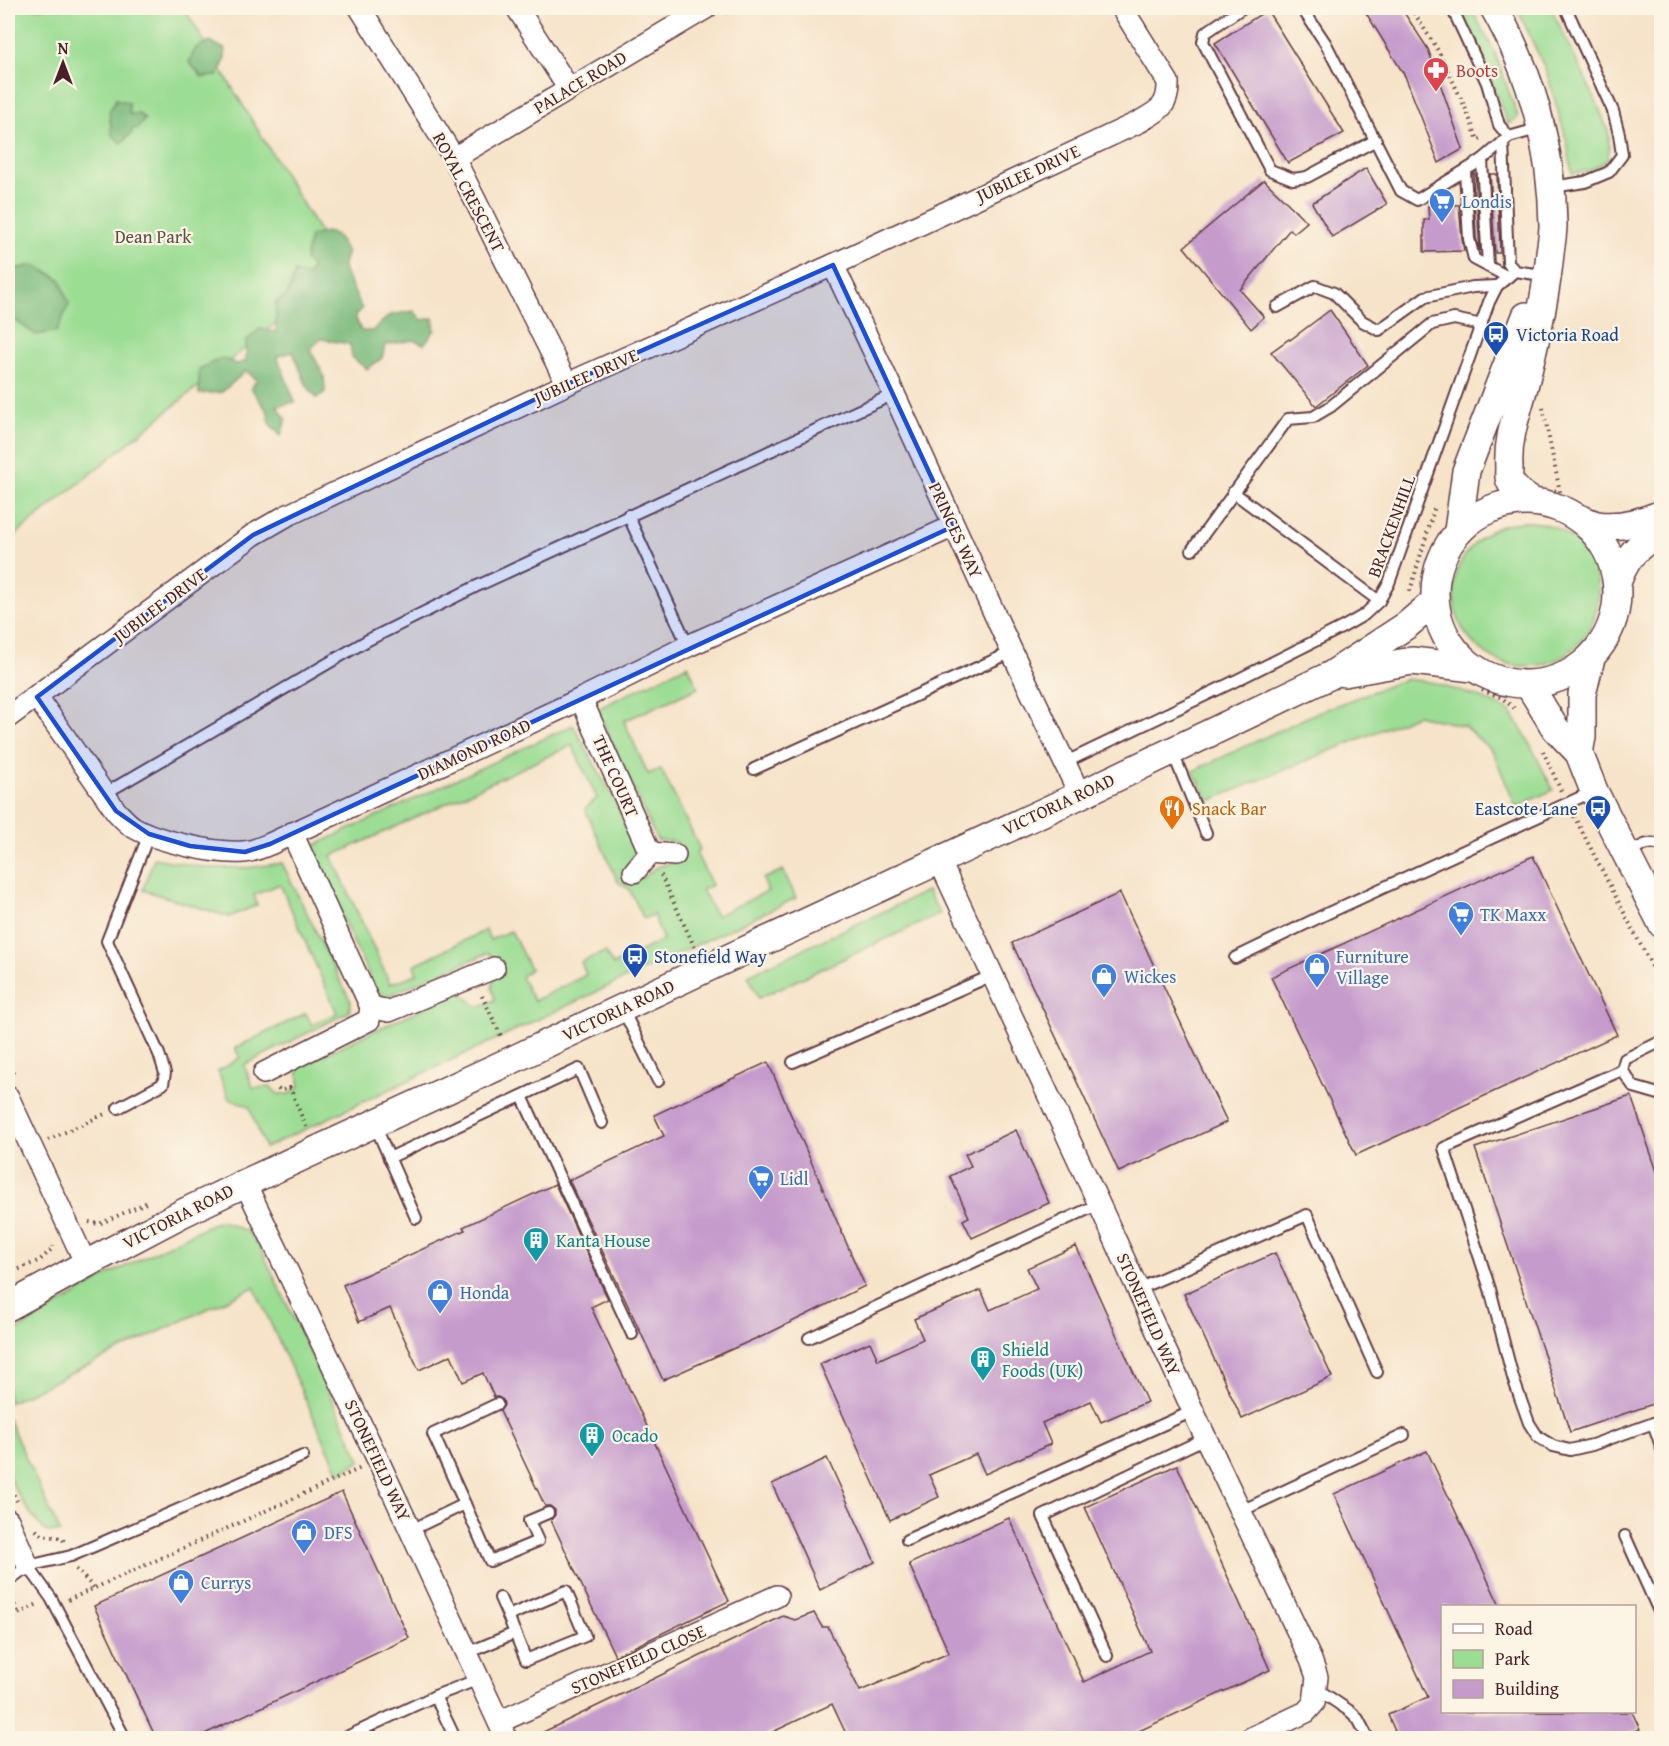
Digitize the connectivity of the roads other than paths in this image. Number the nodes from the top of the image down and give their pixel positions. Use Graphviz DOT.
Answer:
graph roads {
  1 [pos="360,8"];
  2 [pos="517,8"];
  3 [pos="706,8"];
  4 [pos="1122,8"];
  5 [pos="1242,8"];
  6 [pos="1302,8"];
  7 [pos="1452,8"];
  8 [pos="1494,8"];
  9 [pos="1566,8"];
  10 [pos="569,89"];
  11 [pos="1543,132"];
  12 [pos="1376,140"];
  13 [pos="1506,140"];
  14 [pos="454,158"];
  15 [pos="1482,160"];
  16 [pos="1465,171"];
  17 [pos="1552,187"];
  18 [pos="832,265"];
  19 [pos="1488,266"];
  20 [pos="1512,274"];
  21 [pos="1545,276"];
  22 [pos="1497,286"];
  23 [pos="1277,307"];
  24 [pos="1482,325"];
  25 [pos="567,384"];
  26 [pos="894,394"];
  27 [pos="1233,492"];
  28 [pos="1541,496"];
  29 [pos="1574,506"];
  30 [pos="1662,514"];
  31 [pos="628,515"];
  32 [pos="954,526"];
  33 [pos="1458,531"];
  34 [pos="1662,531"];
  35 [pos="1192,550"];
  36 [pos="1622,591"];
  37 [pos="1379,601"];
  38 [pos="1434,602"];
  39 [pos="688,646"];
  40 [pos="1012,652"];
  41 [pos="1600,656"];
  42 [pos="1473,668"];
  43 [pos="1331,675"];
  44 [pos="1529,685"];
  45 [pos="37,697"];
  46 [pos="581,699"];
  47 [pos="8,717"];
  48 [pos="1172,750"];
  49 [pos="1579,753"];
  50 [pos="1066,762"];
  51 [pos="754,769"];
  52 [pos="1594,791"];
  53 [pos="104,794"];
  54 [pos="1080,795"];
  55 [pos="292,833"];
  56 [pos="1206,833"];
  57 [pos="149,834"];
  58 [pos="1662,846"];
  59 [pos="650,853"];
  60 [pos="675,855"];
  61 [pos="1627,855"];
  62 [pos="939,860"];
  63 [pos="634,872"];
  64 [pos="1662,924"];
  65 [pos="1235,958"];
  66 [pos="494,968"];
  67 [pos="993,975"];
  68 [pos="372,1007"];
  69 [pos="622,1008"];
  70 [pos="1662,1041"];
  71 [pos="793,1062"];
  72 [pos="1622,1070"];
  73 [pos="270,1080"];
  74 [pos="658,1081"];
  75 [pos="12,1089"];
  76 [pos="1662,1095"];
  77 [pos="522,1096"];
  78 [pos="118,1108"];
  79 [pos="374,1123"];
  80 [pos="602,1123"];
  81 [pos="389,1158"];
  82 [pos="245,1183"];
  83 [pos="1100,1203"];
  84 [pos="416,1218"];
  85 [pos="86,1264"];
  86 [pos="1138,1288"];
  87 [pos="8,1307"];
  88 [pos="632,1334"];
  89 [pos="809,1338"];
  90 [pos="1377,1372"];
  91 [pos="497,1404"];
  92 [pos="1193,1411"];
  93 [pos="1657,1422"];
  94 [pos="1404,1435"];
  95 [pos="1206,1438"];
  96 [pos="1662,1449"];
  97 [pos="303,1456"];
  98 [pos="465,1504"];
  99 [pos="1241,1511"];
  100 [pos="14,1513"];
  101 [pos="548,1513"];
  102 [pos="411,1530"];
  103 [pos="1625,1536"];
  104 [pos="907,1540"];
  105 [pos="28,1566"];
  106 [pos="8,1581"];
  107 [pos="777,1596"];
  108 [pos="500,1598"];
  109 [pos="508,1616"];
  110 [pos="1662,1618"];
  111 [pos="515,1633"];
  112 [pos="466,1653"];
  113 [pos="1107,1656"];
  114 [pos="479,1679"];
  115 [pos="1317,1689"];
  116 [pos="435,1696"];
  117 [pos="502,1730"];
  118 [pos="125,1738"];
  119 [pos="344,1738"];
  120 [pos="454,1738"];
  121 [pos="1251,1738"];
  122 [pos="1365,1738"];
  1 -- 14 [label="street, ROYAL CRESCENT"];
  2 -- 10 [label="street"];
  3 -- 10 [label="street, PALACE ROAD"];
  4 -- 18 [label="street, JUBILEE DRIVE"];
  5 -- 12 [label="lane"];
  6 -- 12 [label="lane"];
  7 -- 13 [label="lane"];
  8 -- 11 [label="street"];
  9 -- 17 [label="lane"];
  10 -- 14 [label="street, PALACE ROAD"];
  11 -- 13 [label="lane"];
  11 -- 17 [label="street"];
  12 -- 16 [label="lane"];
  13 -- 15 [label="lane"];
  13 -- 20 [label="lane"];
  14 -- 25 [label="street, ROYAL CRESCENT"];
  15 -- 16 [label="lane"];
  15 -- 19 [label="lane"];
  16 -- 19 [label="lane"];
  17 -- 21 [label="street"];
  18 -- 25 [label="street, JUBILEE DRIVE"];
  18 -- 26 [label="street, PRINCES WAY"];
  19 -- 20 [label="lane"];
  20 -- 21 [label="lane"];
  20 -- 22 [label="lane, BRACKENHILL"];
  21 -- 28 [label="street"];
  21 -- 33 [label="street"];
  22 -- 23 [label="lane"];
  22 -- 24 [label="lane, BRACKENHILL"];
  24 -- 27 [label="lane"];
  24 -- 37 [label="lane, BRACKENHILL"];
  25 -- 45 [label="street, JUBILEE DRIVE"];
  26 -- 31 [label="lane"];
  26 -- 32 [label="street, PRINCES WAY"];
  27 -- 35 [label="lane"];
  27 -- 37 [label="lane"];
  28 -- 29 [label="street"];
  28 -- 33 [label="street"];
  29 -- 30 [label="street"];
  29 -- 36 [label="street"];
  31 -- 39 [label="lane"];
  31 -- 53 [label="lane"];
  32 -- 39 [label="street, DIAMOND ROAD"];
  32 -- 40 [label="street, PRINCES WAY"];
  33 -- 38 [label="street"];
  34 -- 36 [label="street"];
  36 -- 41 [label="street"];
  37 -- 50 [label="lane, BRACKENHILL"];
  38 -- 42 [label="street"];
  38 -- 43 [label="street, VICTORIA ROAD"];
  39 -- 46 [label="street, DIAMOND ROAD"];
  40 -- 50 [label="street, PRINCES WAY"];
  40 -- 51 [label="lane"];
  41 -- 44 [label="street"];
  41 -- 49 [label="street"];
  42 -- 43 [label="street, VICTORIA ROAD"];
  42 -- 44 [label="street"];
  43 -- 48 [label="street, VICTORIA ROAD"];
  44 -- 49 [label="street"];
  45 -- 47 [label="street, JUBILEE DRIVE"];
  45 -- 53 [label="street, DIAMOND ROAD"];
  46 -- 55 [label="street, DIAMOND ROAD"];
  46 -- 59 [label="street, THE COURT"];
  48 -- 54 [label="street, VICTORIA ROAD"];
  48 -- 56 [label="lane"];
  49 -- 52 [label="street"];
  50 -- 54 [label="street, PRINCES WAY"];
  52 -- 61 [label="street"];
  52 -- 65 [label="lane"];
  53 -- 57 [label="street, DIAMOND ROAD"];
  54 -- 62 [label="street, VICTORIA ROAD"];
  55 -- 57 [label="street, DIAMOND ROAD"];
  55 -- 68 [label="street"];
  57 -- 78 [label="lane"];
  58 -- 61 [label="lane"];
  59 -- 60 [label="street"];
  59 -- 63 [label="street"];
  61 -- 64 [label="street"];
  62 -- 67 [label="street, STONEFIELD WAY"];
  62 -- 69 [label="street, VICTORIA ROAD"];
  66 -- 68 [label="street"];
  67 -- 71 [label="lane"];
  67 -- 83 [label="street, STONEFIELD WAY"];
  68 -- 73 [label="street"];
  69 -- 74 [label="lane"];
  69 -- 79 [label="street, VICTORIA ROAD"];
  70 -- 72 [label="lane"];
  72 -- 76 [label="lane"];
  72 -- 93 [label="lane"];
  75 -- 85 [label="street"];
  77 -- 80 [label="lane"];
  77 -- 81 [label="lane"];
  77 -- 88 [label="lane"];
  79 -- 81 [label="lane"];
  79 -- 82 [label="street, VICTORIA ROAD"];
  81 -- 84 [label="lane"];
  82 -- 85 [label="street, VICTORIA ROAD"];
  82 -- 102 [label="street, STONEFIELD WAY"];
  83 -- 86 [label="street, STONEFIELD WAY"];
  83 -- 89 [label="lane"];
  85 -- 87 [label="street, VICTORIA ROAD"];
  86 -- 90 [label="lane"];
  86 -- 92 [label="street, STONEFIELD WAY"];
  91 -- 98 [label="lane"];
  92 -- 95 [label="street, STONEFIELD WAY"];
  92 -- 104 [label="lane"];
  93 -- 96 [label="lane"];
  94 -- 99 [label="lane"];
  95 -- 99 [label="street, STONEFIELD WAY"];
  95 -- 113 [label="lane"];
  97 -- 105 [label="lane"];
  98 -- 101 [label="lane"];
  98 -- 102 [label="lane"];
  99 -- 115 [label="street, STONEFIELD WAY"];
  100 -- 105 [label="street"];
  102 -- 112 [label="street, STONEFIELD WAY"];
  103 -- 110 [label="lane"];
  105 -- 106 [label="lane"];
  105 -- 118 [label="lane"];
  107 -- 117 [label="street, STONEFIELD CLOSE"];
  108 -- 109 [label="lane"];
  109 -- 111 [label="lane"];
  109 -- 111 [label="lane"];
  111 -- 112 [label="lane"];
  112 -- 114 [label="street, STONEFIELD WAY"];
  114 -- 116 [label="lane"];
  114 -- 117 [label="street, STONEFIELD WAY"];
  115 -- 121 [label="street"];
  115 -- 122 [label="lane"];
  116 -- 119 [label="lane"];
  116 -- 120 [label="lane"];
}
